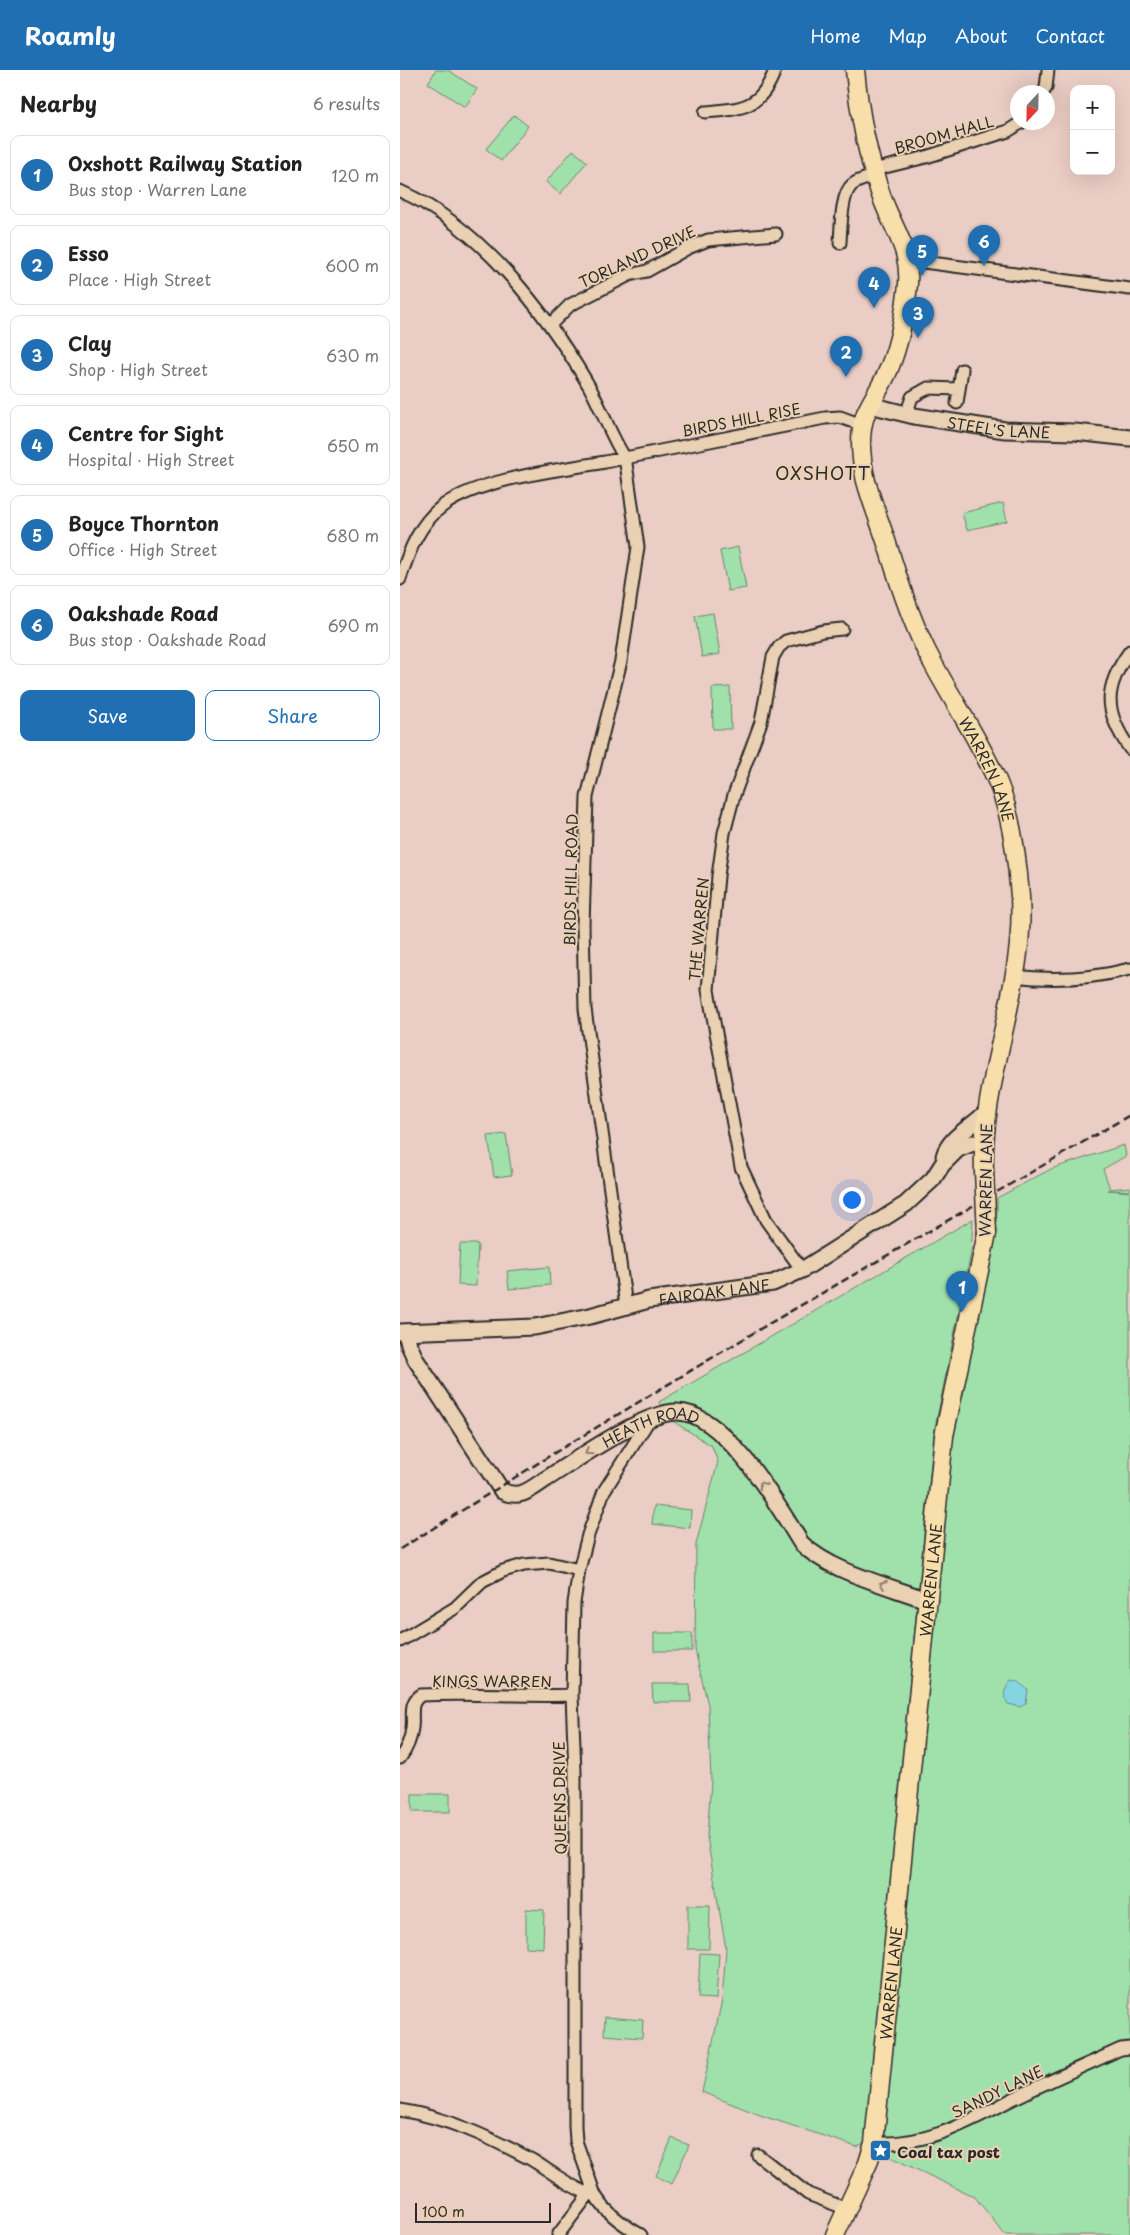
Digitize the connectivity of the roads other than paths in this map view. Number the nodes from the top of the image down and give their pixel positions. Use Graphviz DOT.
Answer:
graph roads {
  1 [pos="775,70"];
  2 [pos="853,70"];
  3 [pos="1048,70"];
  4 [pos="1046,85"];
  5 [pos="704,112"];
  6 [pos="1010,130"];
  7 [pos="874,173"];
  8 [pos="400,191"];
  9 [pos="776,234"];
  10 [pos="840,243"];
  11 [pos="908,260"];
  12 [pos="1130,289"];
  13 [pos="550,325"];
  14 [pos="962,370"];
  15 [pos="959,389"];
  16 [pos="957,403"];
  17 [pos="870,405"];
  18 [pos="906,415"];
  19 [pos="862,425"];
  20 [pos="1130,438"];
  21 [pos="625,458"];
  22 [pos="400,579"];
  23 [pos="842,629"];
  24 [pos="1130,651"];
  25 [pos="1130,749"];
  26 [pos="1130,970"];
  27 [pos="1013,976"];
  28 [pos="987,1111"];
  29 [pos="983,1144"];
  30 [pos="942,1165"];
  31 [pos="802,1270"];
  32 [pos="626,1306"];
  33 [pos="403,1332"];
  34 [pos="651,1416"];
  35 [pos="579,1570"];
  36 [pos="929,1601"];
  37 [pos="400,1642"];
  38 [pos="572,1695"];
  39 [pos="400,1758"];
  40 [pos="1130,2048"];
  41 [pos="400,2110"];
  42 [pos="874,2143"];
  43 [pos="758,2155"];
  44 [pos="592,2194"];
  45 [pos="847,2209"];
  46 [pos="558,2235"];
  47 [pos="641,2235"];
  48 [pos="835,2235"];
  1 -- 5 [label="street"];
  2 -- 7 [label="main road"];
  3 -- 4 [label="street"];
  6 -- 7 [label="street, BROOM HALL"];
  7 -- 10 [label="street, BROOM HALL"];
  7 -- 11 [label="main road"];
  8 -- 13 [label="street, BIRDS HILL ROAD"];
  9 -- 13 [label="street, TORLAND DRIVE"];
  11 -- 12 [label="street"];
  11 -- 17 [label="main road"];
  13 -- 21 [label="street, BIRDS HILL ROAD"];
  14 -- 15 [label="street"];
  15 -- 16 [label="street"];
  15 -- 18 [label="street"];
  17 -- 18 [label="main road, STEEL'S LANE"];
  17 -- 19 [label="main road"];
  18 -- 20 [label="main road, STEEL'S LANE"];
  19 -- 21 [label="street, BIRDS HILL RISE"];
  19 -- 27 [label="main road, WARREN LANE"];
  21 -- 22 [label="street, BIRDS HILL RISE"];
  21 -- 32 [label="street, BIRDS HILL ROAD"];
  23 -- 31 [label="street, THE WARREN"];
  24 -- 25 [label="street"];
  26 -- 27 [label="street"];
  27 -- 28 [label="main road, WARREN LANE"];
  28 -- 29 [label="main road, WARREN LANE"];
  28 -- 30 [label="main road"];
  29 -- 30 [label="main road, FAIROAK LANE"];
  29 -- 36 [label="main road, WARREN LANE, bridge"];
  30 -- 31 [label="main road, FAIROAK LANE"];
  31 -- 32 [label="main road, FAIROAK LANE"];
  32 -- 33 [label="main road, FAIROAK LANE"];
  34 -- 33 [label="main road, HEATH ROAD, one-way"];
  34 -- 35 [label="street, QUEENS DRIVE"];
  36 -- 34 [label="main road, HEATH ROAD, one-way"];
  35 -- 37 [label="street"];
  35 -- 38 [label="street, QUEENS DRIVE"];
  36 -- 42 [label="main road, WARREN LANE"];
  38 -- 39 [label="street, KINGS WARREN"];
  38 -- 44 [label="street, QUEENS DRIVE"];
  40 -- 42 [label="street, SANDY LANE"];
  41 -- 44 [label="street"];
  42 -- 45 [label="main road, WARREN LANE"];
  43 -- 45 [label="street"];
  44 -- 46 [label="street"];
  44 -- 47 [label="street"];
  45 -- 48 [label="main road, WARREN LANE"];
}
